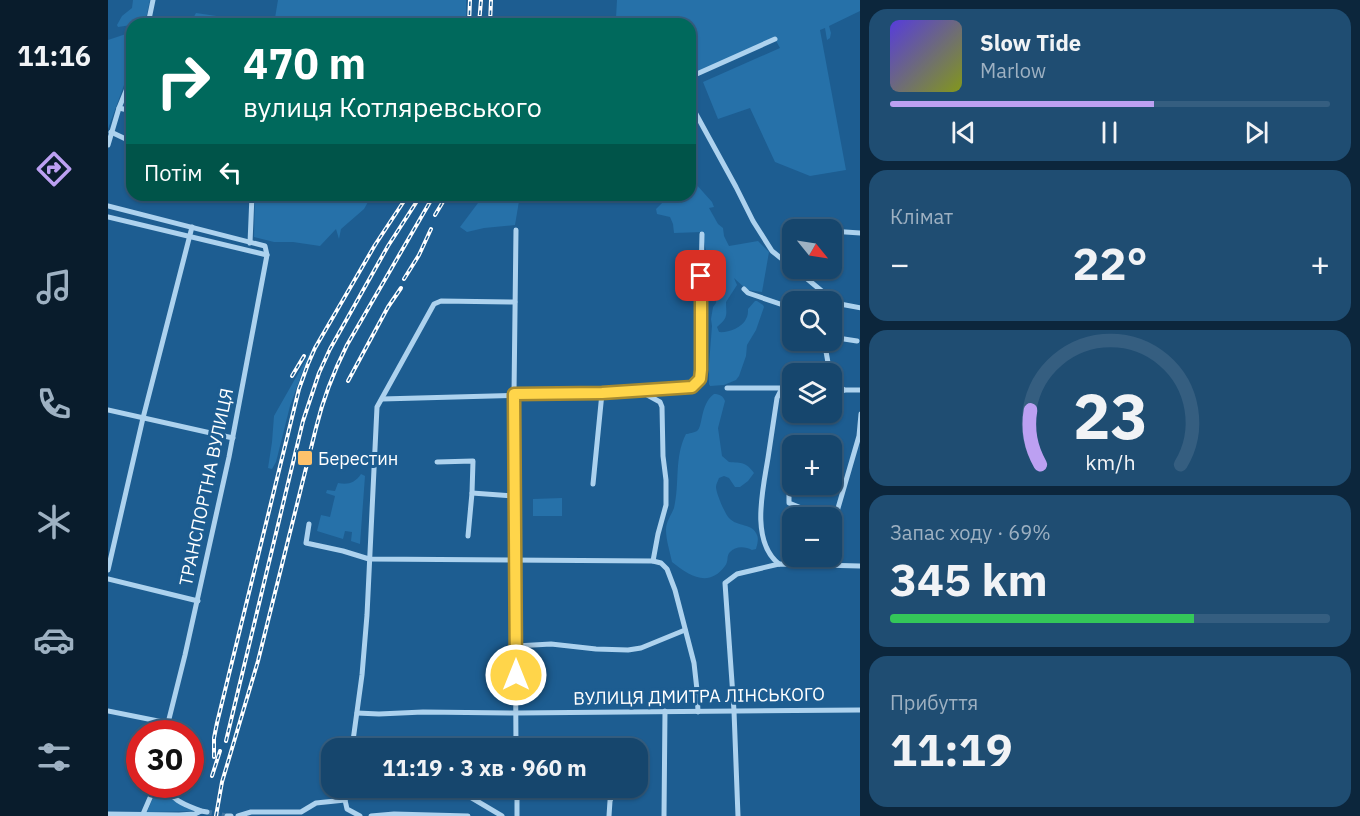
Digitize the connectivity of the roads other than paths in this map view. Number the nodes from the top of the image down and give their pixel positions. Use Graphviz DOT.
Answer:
graph roads {
  1 [pos="153,0"];
  2 [pos="149,18"];
  3 [pos="775,39"];
  4 [pos="696,74"];
  5 [pos="126,91"];
  6 [pos="119,108"];
  7 [pos="126,110"];
  8 [pos="696,114"];
  9 [pos="111,132"];
  10 [pos="126,139"];
  11 [pos="108,145"];
  12 [pos="252,201"];
  13 [pos="108,206"];
  14 [pos="108,217"];
  15 [pos="192,227"];
  16 [pos="516,230"];
  17 [pos="842,232"];
  18 [pos="860,233"];
  19 [pos="702,234"];
  20 [pos="190,237"];
  21 [pos="250,243"];
  22 [pos="267,255"];
  23 [pos="782,259"];
  24 [pos="805,279"];
  25 [pos="744,289"];
  26 [pos="818,291"];
  27 [pos="515,302"];
  28 [pos="842,304"];
  29 [pos="782,305"];
  30 [pos="860,308"];
  31 [pos="842,339"];
  32 [pos="857,341"];
  33 [pos="727,388"];
  34 [pos="782,388"];
  35 [pos="844,390"];
  36 [pos="860,390"];
  37 [pos="640,391"];
  38 [pos="602,393"];
  39 [pos="514,394"];
  40 [pos="382,399"];
  41 [pos="108,410"];
  42 [pos="143,418"];
  43 [pos="860,425"];
  44 [pos="233,438"];
  45 [pos="437,462"];
  46 [pos="593,484"];
  47 [pos="472,493"];
  48 [pos="789,495"];
  49 [pos="515,496"];
  50 [pos="799,507"];
  51 [pos="837,507"];
  52 [pos="309,524"];
  53 [pos="468,536"];
  54 [pos="369,559"];
  55 [pos="516,560"];
  56 [pos="653,561"];
  57 [pos="779,564"];
  58 [pos="782,564"];
  59 [pos="842,566"];
  60 [pos="860,566"];
  61 [pos="108,570"];
  62 [pos="108,579"];
  63 [pos="198,601"];
  64 [pos="685,630"];
  65 [pos="516,646"];
  66 [pos="860,710"];
  67 [pos="108,711"];
  68 [pos="665,711"];
  69 [pos="734,711"];
  70 [pos="698,712"];
  71 [pos="357,713"];
  72 [pos="516,714"];
  73 [pos="153,720"];
  74 [pos="169,720"];
  75 [pos="354,738"];
  76 [pos="516,738"];
  77 [pos="150,798"];
  78 [pos="174,798"];
  79 [pos="472,798"];
  80 [pos="517,798"];
  81 [pos="611,798"];
  82 [pos="345,800"];
  83 [pos="108,814"];
  84 [pos="144,814"];
  85 [pos="238,816"];
  86 [pos="360,816"];
  87 [pos="370,816"];
  88 [pos="468,816"];
  89 [pos="502,816"];
  90 [pos="517,816"];
  91 [pos="609,816"];
  92 [pos="664,816"];
  93 [pos="738,816"];
  1 -- 2 [label="street"];
  3 -- 4 [label="street"];
  5 -- 6 [label="street"];
  6 -- 7 [label="street"];
  6 -- 9 [label="street"];
  8 -- 23 [label="street"];
  9 -- 10 [label="street"];
  9 -- 11 [label="street"];
  12 -- 21 [label="street"];
  13 -- 15 [label="street"];
  14 -- 20 [label="street"];
  15 -- 20 [label="street"];
  15 -- 21 [label="street"];
  16 -- 27 [label="street"];
  17 -- 18 [label="street"];
  19 -- 37 [label="street"];
  20 -- 22 [label="street"];
  20 -- 42 [label="street"];
  21 -- 22 [label="street, ТРАНСПОРТНА ВУЛИЦЯ"];
  22 -- 44 [label="street, ТРАНСПОРТНА ВУЛИЦЯ"];
  24 -- 26 [label="street"];
  25 -- 29 [label="street"];
  27 -- 39 [label="street"];
  27 -- 40 [label="street"];
  28 -- 30 [label="street"];
  31 -- 32 [label="street"];
  33 -- 34 [label="street"];
  34 -- 57 [label="street"];
  35 -- 36 [label="street"];
  37 -- 38 [label="street"];
  37 -- 56 [label="street"];
  38 -- 39 [label="street"];
  38 -- 46 [label="street"];
  39 -- 40 [label="street"];
  39 -- 49 [label="street"];
  40 -- 54 [label="street"];
  41 -- 42 [label="street"];
  42 -- 44 [label="street"];
  42 -- 61 [label="street"];
  43 -- 51 [label="street"];
  44 -- 63 [label="street, ТРАНСПОРТНА ВУЛИЦЯ"];
  45 -- 47 [label="street"];
  47 -- 49 [label="street"];
  47 -- 53 [label="street"];
  48 -- 50 [label="street"];
  49 -- 55 [label="street"];
  52 -- 54 [label="street"];
  54 -- 55 [label="street"];
  54 -- 71 [label="street"];
  55 -- 56 [label="street"];
  55 -- 65 [label="street"];
  56 -- 64 [label="street"];
  57 -- 58 [label="street"];
  57 -- 69 [label="street"];
  59 -- 60 [label="street"];
  62 -- 63 [label="street"];
  63 -- 74 [label="street, ТРАНСПОРТНА ВУЛИЦЯ"];
  64 -- 65 [label="street"];
  64 -- 70 [label="street"];
  65 -- 72 [label="street"];
  66 -- 69 [label="street, ВУЛИЦЯ ДМИТРА ЛІНСЬКОГО"];
  67 -- 73 [label="street"];
  68 -- 70 [label="street, ВУЛИЦЯ ДМИТРА ЛІНСЬКОГО"];
  68 -- 72 [label="street, ВУЛИЦЯ ДМИТРА ЛІНСЬКОГО"];
  68 -- 92 [label="street"];
  69 -- 70 [label="street, ВУЛИЦЯ ДМИТРА ЛІНСЬКОГО"];
  69 -- 93 [label="street"];
  71 -- 72 [label="street, ВУЛИЦЯ ДМИТРА ЛІНСЬКОГО"];
  71 -- 75 [label="street"];
  72 -- 76 [label="street"];
  77 -- 84 [label="street"];
  78 -- 84 [label="street"];
  79 -- 89 [label="street"];
  80 -- 90 [label="street"];
  81 -- 91 [label="street"];
  82 -- 85 [label="street"];
  82 -- 86 [label="street"];
  83 -- 84 [label="street"];
  87 -- 88 [label="street"];
}
